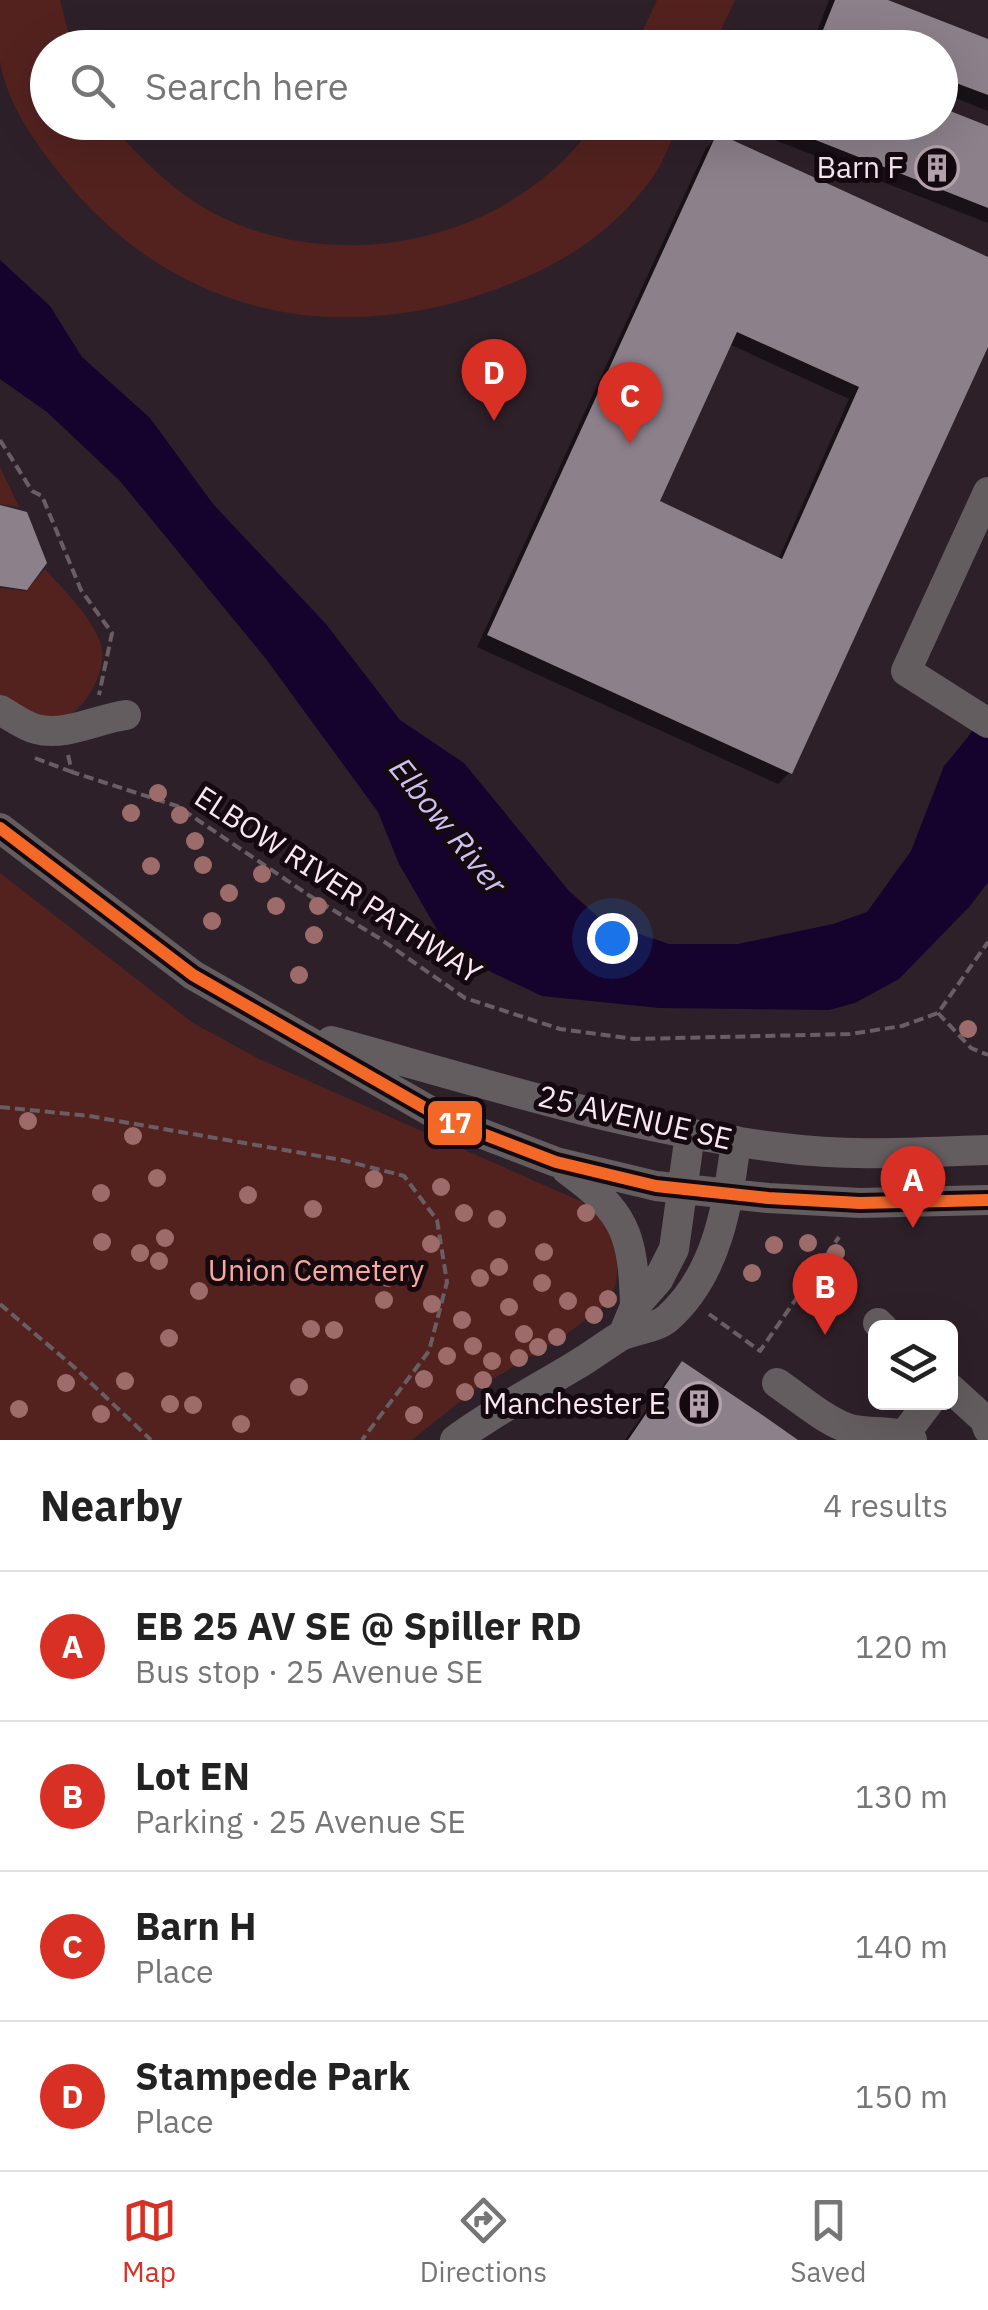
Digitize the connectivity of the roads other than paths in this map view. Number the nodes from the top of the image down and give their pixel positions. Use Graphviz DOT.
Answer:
graph roads {
  1 [pos="988,492"];
  2 [pos="981,527"];
  3 [pos="0,710"];
  4 [pos="111,711"];
  5 [pos="988,723"];
  6 [pos="0,828"];
  7 [pos="290,1030"];
  8 [pos="690,1134"];
  9 [pos="736,1142"];
  10 [pos="988,1150"];
  11 [pos="556,1162"];
  12 [pos="684,1190"];
  13 [pos="729,1195"];
  14 [pos="988,1200"];
  15 [pos="636,1306"];
  16 [pos="623,1334"];
  17 [pos="778,1383"];
  18 [pos="958,1395"];
  19 [pos="924,1410"];
  20 [pos="988,1429"];
  21 [pos="908,1438"];
  22 [pos="455,1440"];
  1 -- 2 [label="street"];
  2 -- 5 [label="street"];
  3 -- 4 [label="street"];
  6 -- 7 [label="street, 25 AVENUE SE"];
  7 -- 8 [label="street, 25 AVENUE SE"];
  7 -- 11 [label="street, 25 AVENUE SE"];
  8 -- 9 [label="street, 25 AVENUE SE"];
  8 -- 12 [label="street"];
  9 -- 10 [label="street, 25 AVENUE SE"];
  9 -- 13 [label="street"];
  11 -- 12 [label="street, 25 AVENUE SE"];
  11 -- 15 [label="street"];
  12 -- 13 [label="street, 25 AVENUE SE"];
  12 -- 15 [label="street"];
  13 -- 14 [label="street, 25 AVENUE SE"];
  13 -- 16 [label="street"];
  15 -- 16 [label="street"];
  16 -- 22 [label="street"];
  17 -- 21 [label="street"];
  18 -- 20 [label="street"];
  19 -- 21 [label="street"];
}
